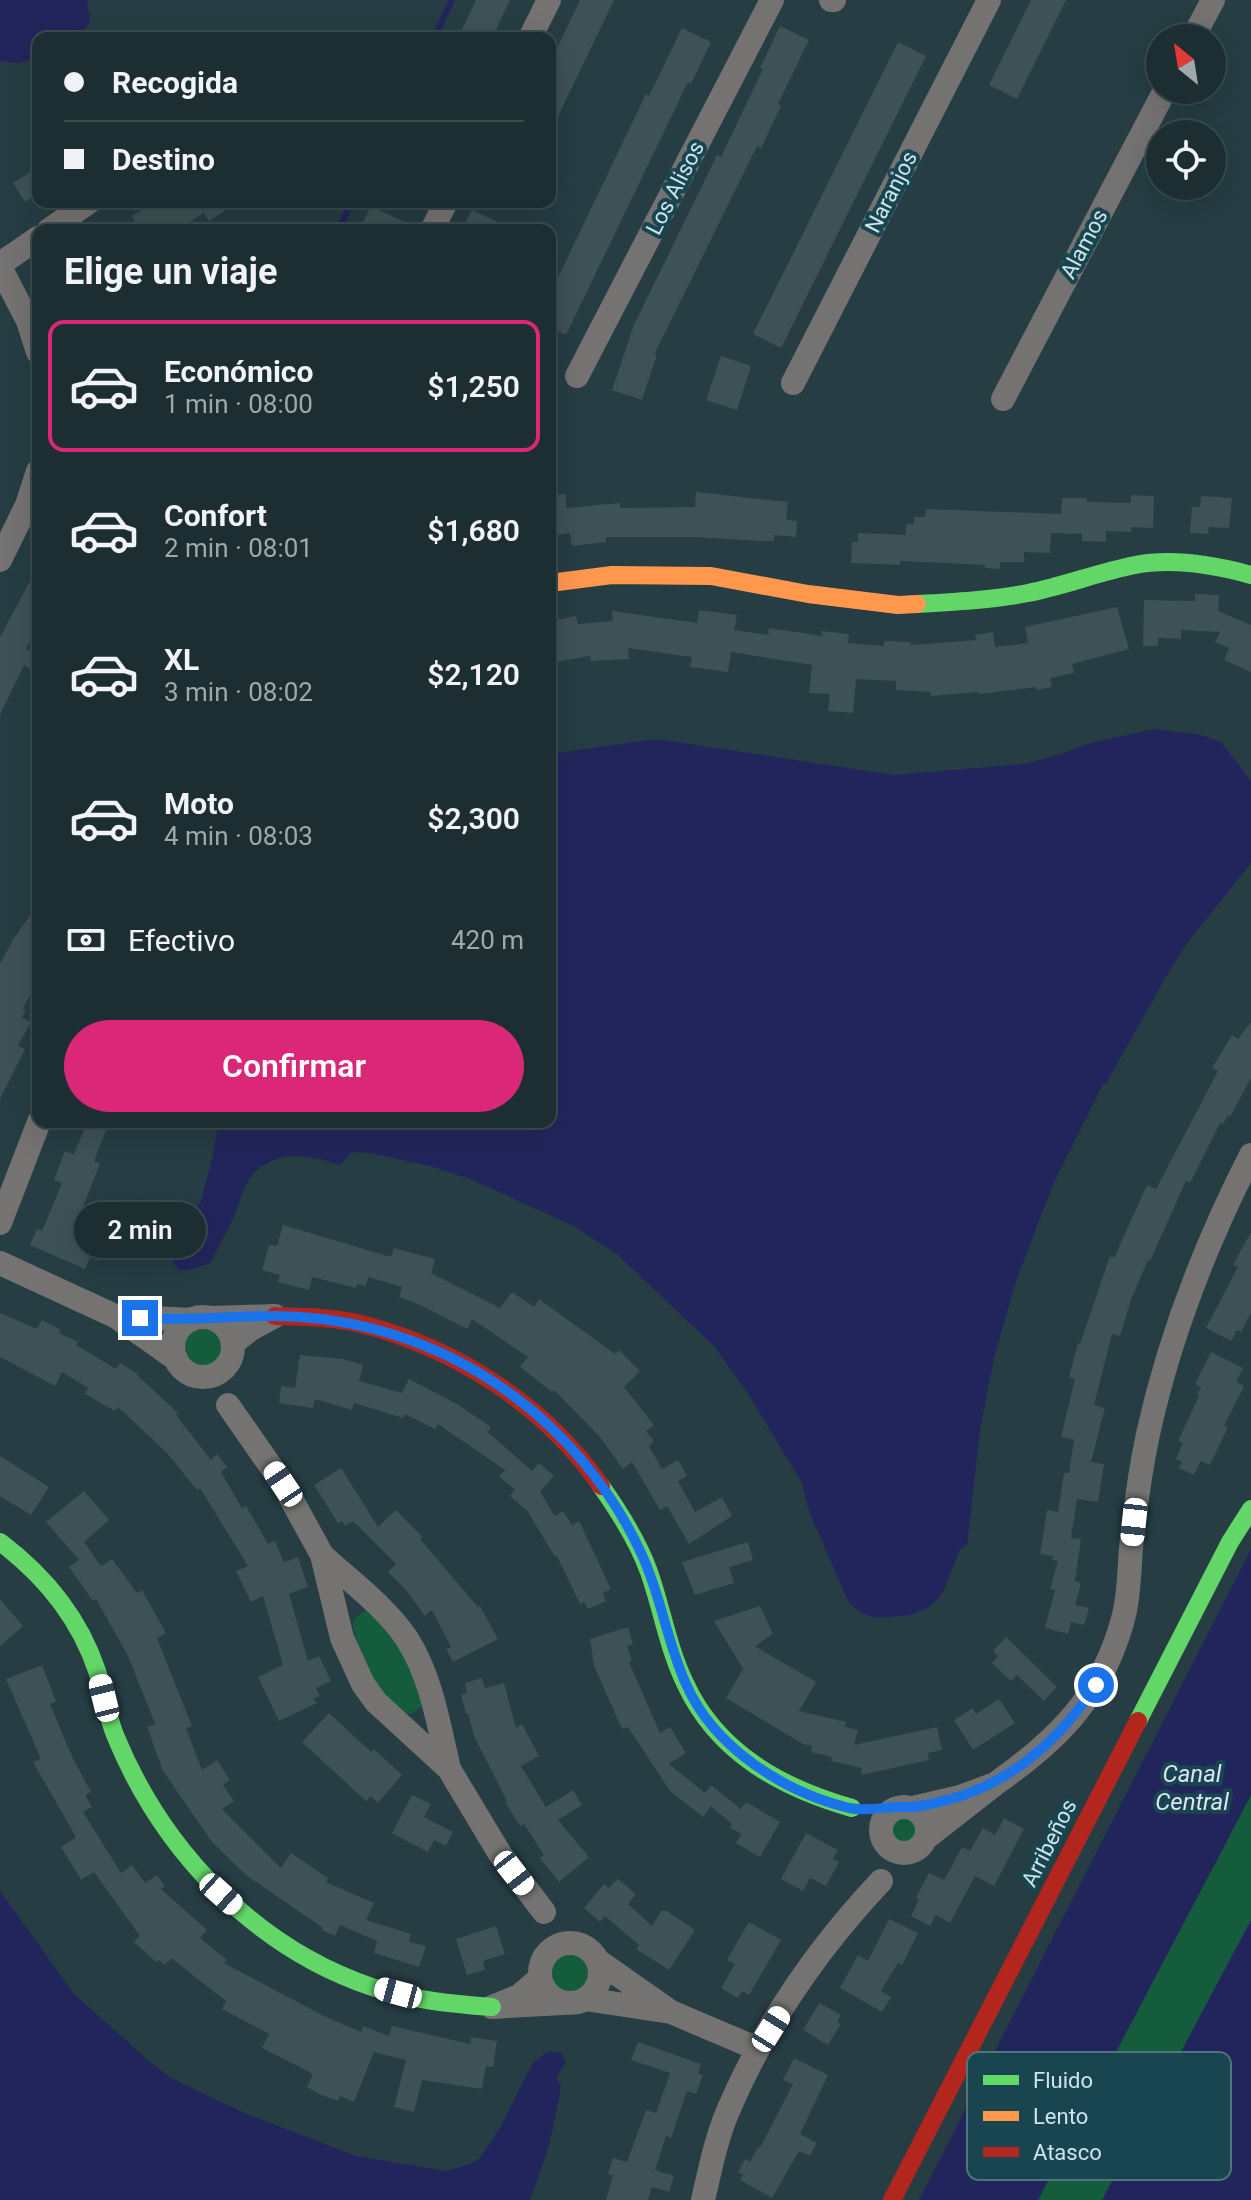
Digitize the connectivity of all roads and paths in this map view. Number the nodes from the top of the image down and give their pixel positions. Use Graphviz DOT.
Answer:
graph roads {
  1 [pos="549,0"];
  2 [pos="772,0"];
  3 [pos="989,0"];
  4 [pos="1213,0"];
  5 [pos="1200,24"];
  6 [pos="533,32"];
  7 [pos="1158,104"];
  8 [pos="80,208"];
  9 [pos="58,224"];
  10 [pos="32,242"];
  11 [pos="0,266"];
  12 [pos="32,333"];
  13 [pos="577,376"];
  14 [pos="793,383"];
  15 [pos="1003,399"];
  16 [pos="32,490"];
  17 [pos="0,560"];
  18 [pos="1251,575"];
  19 [pos="556,582"];
  20 [pos="37,1128"];
  21 [pos="1251,1155"];
  22 [pos="0,1223"];
  23 [pos="0,1263"];
  24 [pos="115,1316"];
  25 [pos="275,1316"];
  26 [pos="201,1319"];
  27 [pos="233,1343"];
  28 [pos="184,1367"];
  29 [pos="223,1370"];
  30 [pos="228,1405"];
  31 [pos="1251,1509"];
  32 [pos="0,1542"];
  33 [pos="322,1555"];
  34 [pos="371,1600"];
  35 [pos="338,1621"];
  36 [pos="430,1694"];
  37 [pos="394,1720"];
  38 [pos="449,1769"];
  39 [pos="995,1784"];
  40 [pos="852,1808"];
  41 [pos="893,1821"];
  42 [pos="919,1844"];
  43 [pos="881,1881"];
  44 [pos="544,1912"];
  45 [pos="590,1953"];
  46 [pos="541,1970"];
  47 [pos="574,2001"];
  48 [pos="492,2007"];
  49 [pos="671,2012"];
  50 [pos="758,2049"];
  51 [pos="968,2052"];
  52 [pos="967,2054"];
  53 [pos="703,2200"];
  54 [pos="892,2200"];
  1 -- 6 [label="street"];
  2 -- 13 [label="street, Los Alisos"];
  3 -- 14 [label="street, Naranjos"];
  4 -- 5 [label="street"];
  7 -- 15 [label="street, Alamos"];
  8 -- 9 [label="street"];
  10 -- 11 [label="street"];
  11 -- 12 [label="street"];
  16 -- 17 [label="street"];
  18 -- 19 [label="street"];
  20 -- 22 [label="street"];
  21 -- 39 [label="street"];
  23 -- 24 [label="street"];
  24 -- 26 [label="street"];
  24 -- 28 [label="street"];
  25 -- 26 [label="street"];
  25 -- 27 [label="street"];
  25 -- 40 [label="street"];
  26 -- 27 [label="street"];
  26 -- 28 [label="street"];
  27 -- 29 [label="street"];
  28 -- 29 [label="street"];
  28 -- 30 [label="street"];
  29 -- 30 [label="street"];
  30 -- 33 [label="street"];
  31 -- 51 [label="street, Arribeños"];
  32 -- 48 [label="street"];
  33 -- 34 [label="street"];
  33 -- 35 [label="street"];
  34 -- 35 [label="street"];
  34 -- 36 [label="street"];
  35 -- 37 [label="street"];
  36 -- 37 [label="street"];
  36 -- 38 [label="street"];
  37 -- 38 [label="street"];
  38 -- 44 [label="street"];
  39 -- 41 [label="street"];
  39 -- 42 [label="street"];
  40 -- 41 [label="street"];
  41 -- 42 [label="street"];
  41 -- 42 [label="street"];
  41 -- 43 [label="street"];
  42 -- 43 [label="street"];
  43 -- 50 [label="street"];
  44 -- 45 [label="street"];
  44 -- 46 [label="street"];
  45 -- 46 [label="street"];
  45 -- 47 [label="street"];
  45 -- 49 [label="street"];
  46 -- 47 [label="street"];
  46 -- 48 [label="street"];
  47 -- 48 [label="street"];
  47 -- 49 [label="street"];
  49 -- 50 [label="street"];
  50 -- 53 [label="street"];
  52 -- 54 [label="street, Arribeños"];
}
